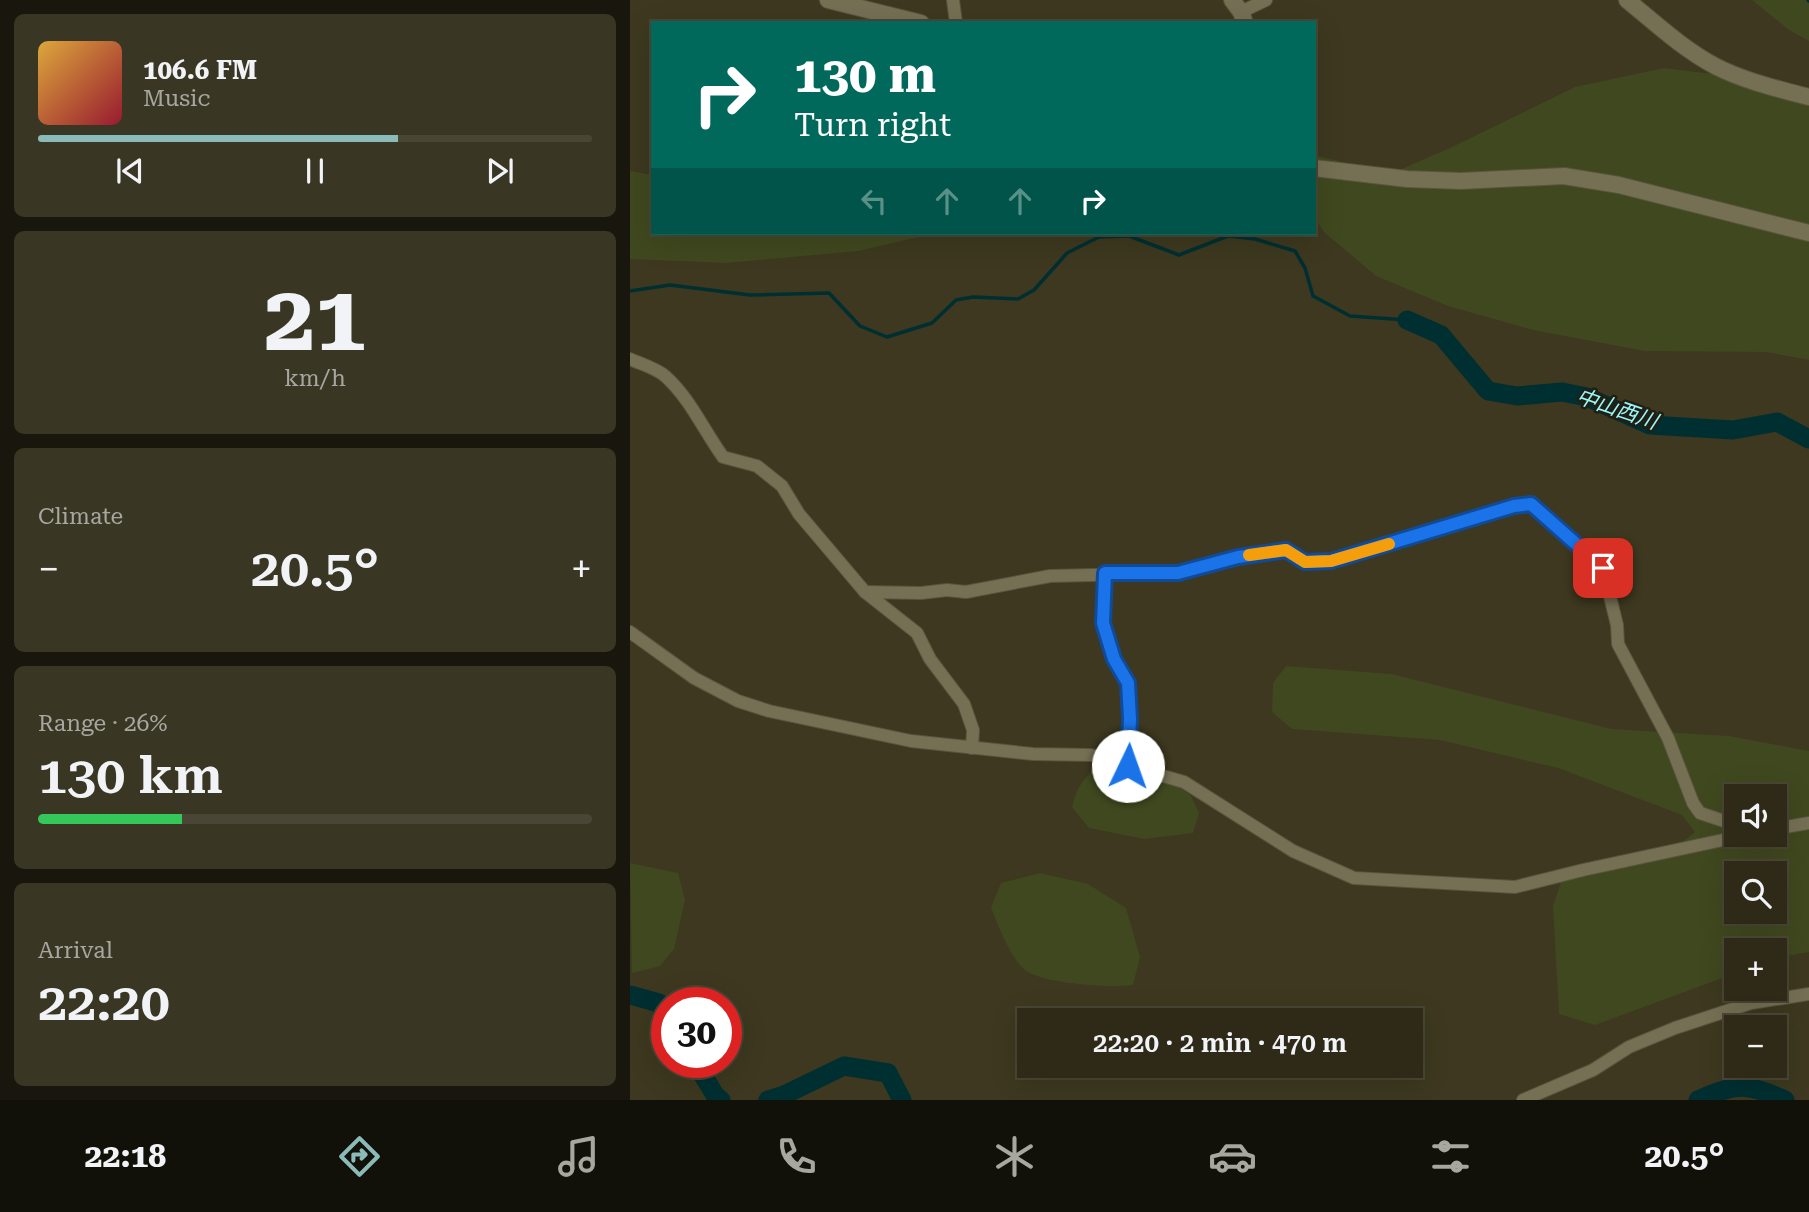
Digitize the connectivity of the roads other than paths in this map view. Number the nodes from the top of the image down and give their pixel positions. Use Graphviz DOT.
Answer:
graph roads {
  1 [pos="828,0"];
  2 [pos="953,0"];
  3 [pos="1266,0"];
  4 [pos="1627,0"];
  5 [pos="1239,11"];
  6 [pos="913,21"];
  7 [pos="956,21"];
  8 [pos="1809,97"];
  9 [pos="1316,168"];
  10 [pos="1809,233"];
  11 [pos="630,359"];
  12 [pos="1105,573"];
  13 [pos="865,592"];
  14 [pos="630,632"];
  15 [pos="972,748"];
  16 [pos="1128,766"];
  17 [pos="1724,821"];
  18 [pos="1809,823"];
  19 [pos="1787,827"];
  20 [pos="1724,840"];
  21 [pos="1809,994"];
  22 [pos="1522,1100"];
  1 -- 6 [label="street"];
  2 -- 7 [label="street"];
  3 -- 5 [label="street"];
  4 -- 8 [label="street"];
  9 -- 10 [label="street"];
  11 -- 13 [label="street"];
  12 -- 13 [label="street"];
  12 -- 16 [label="street"];
  12 -- 17 [label="street"];
  13 -- 15 [label="street"];
  14 -- 15 [label="street"];
  15 -- 16 [label="street"];
  16 -- 20 [label="street"];
  18 -- 19 [label="street"];
  21 -- 22 [label="street"];
}
